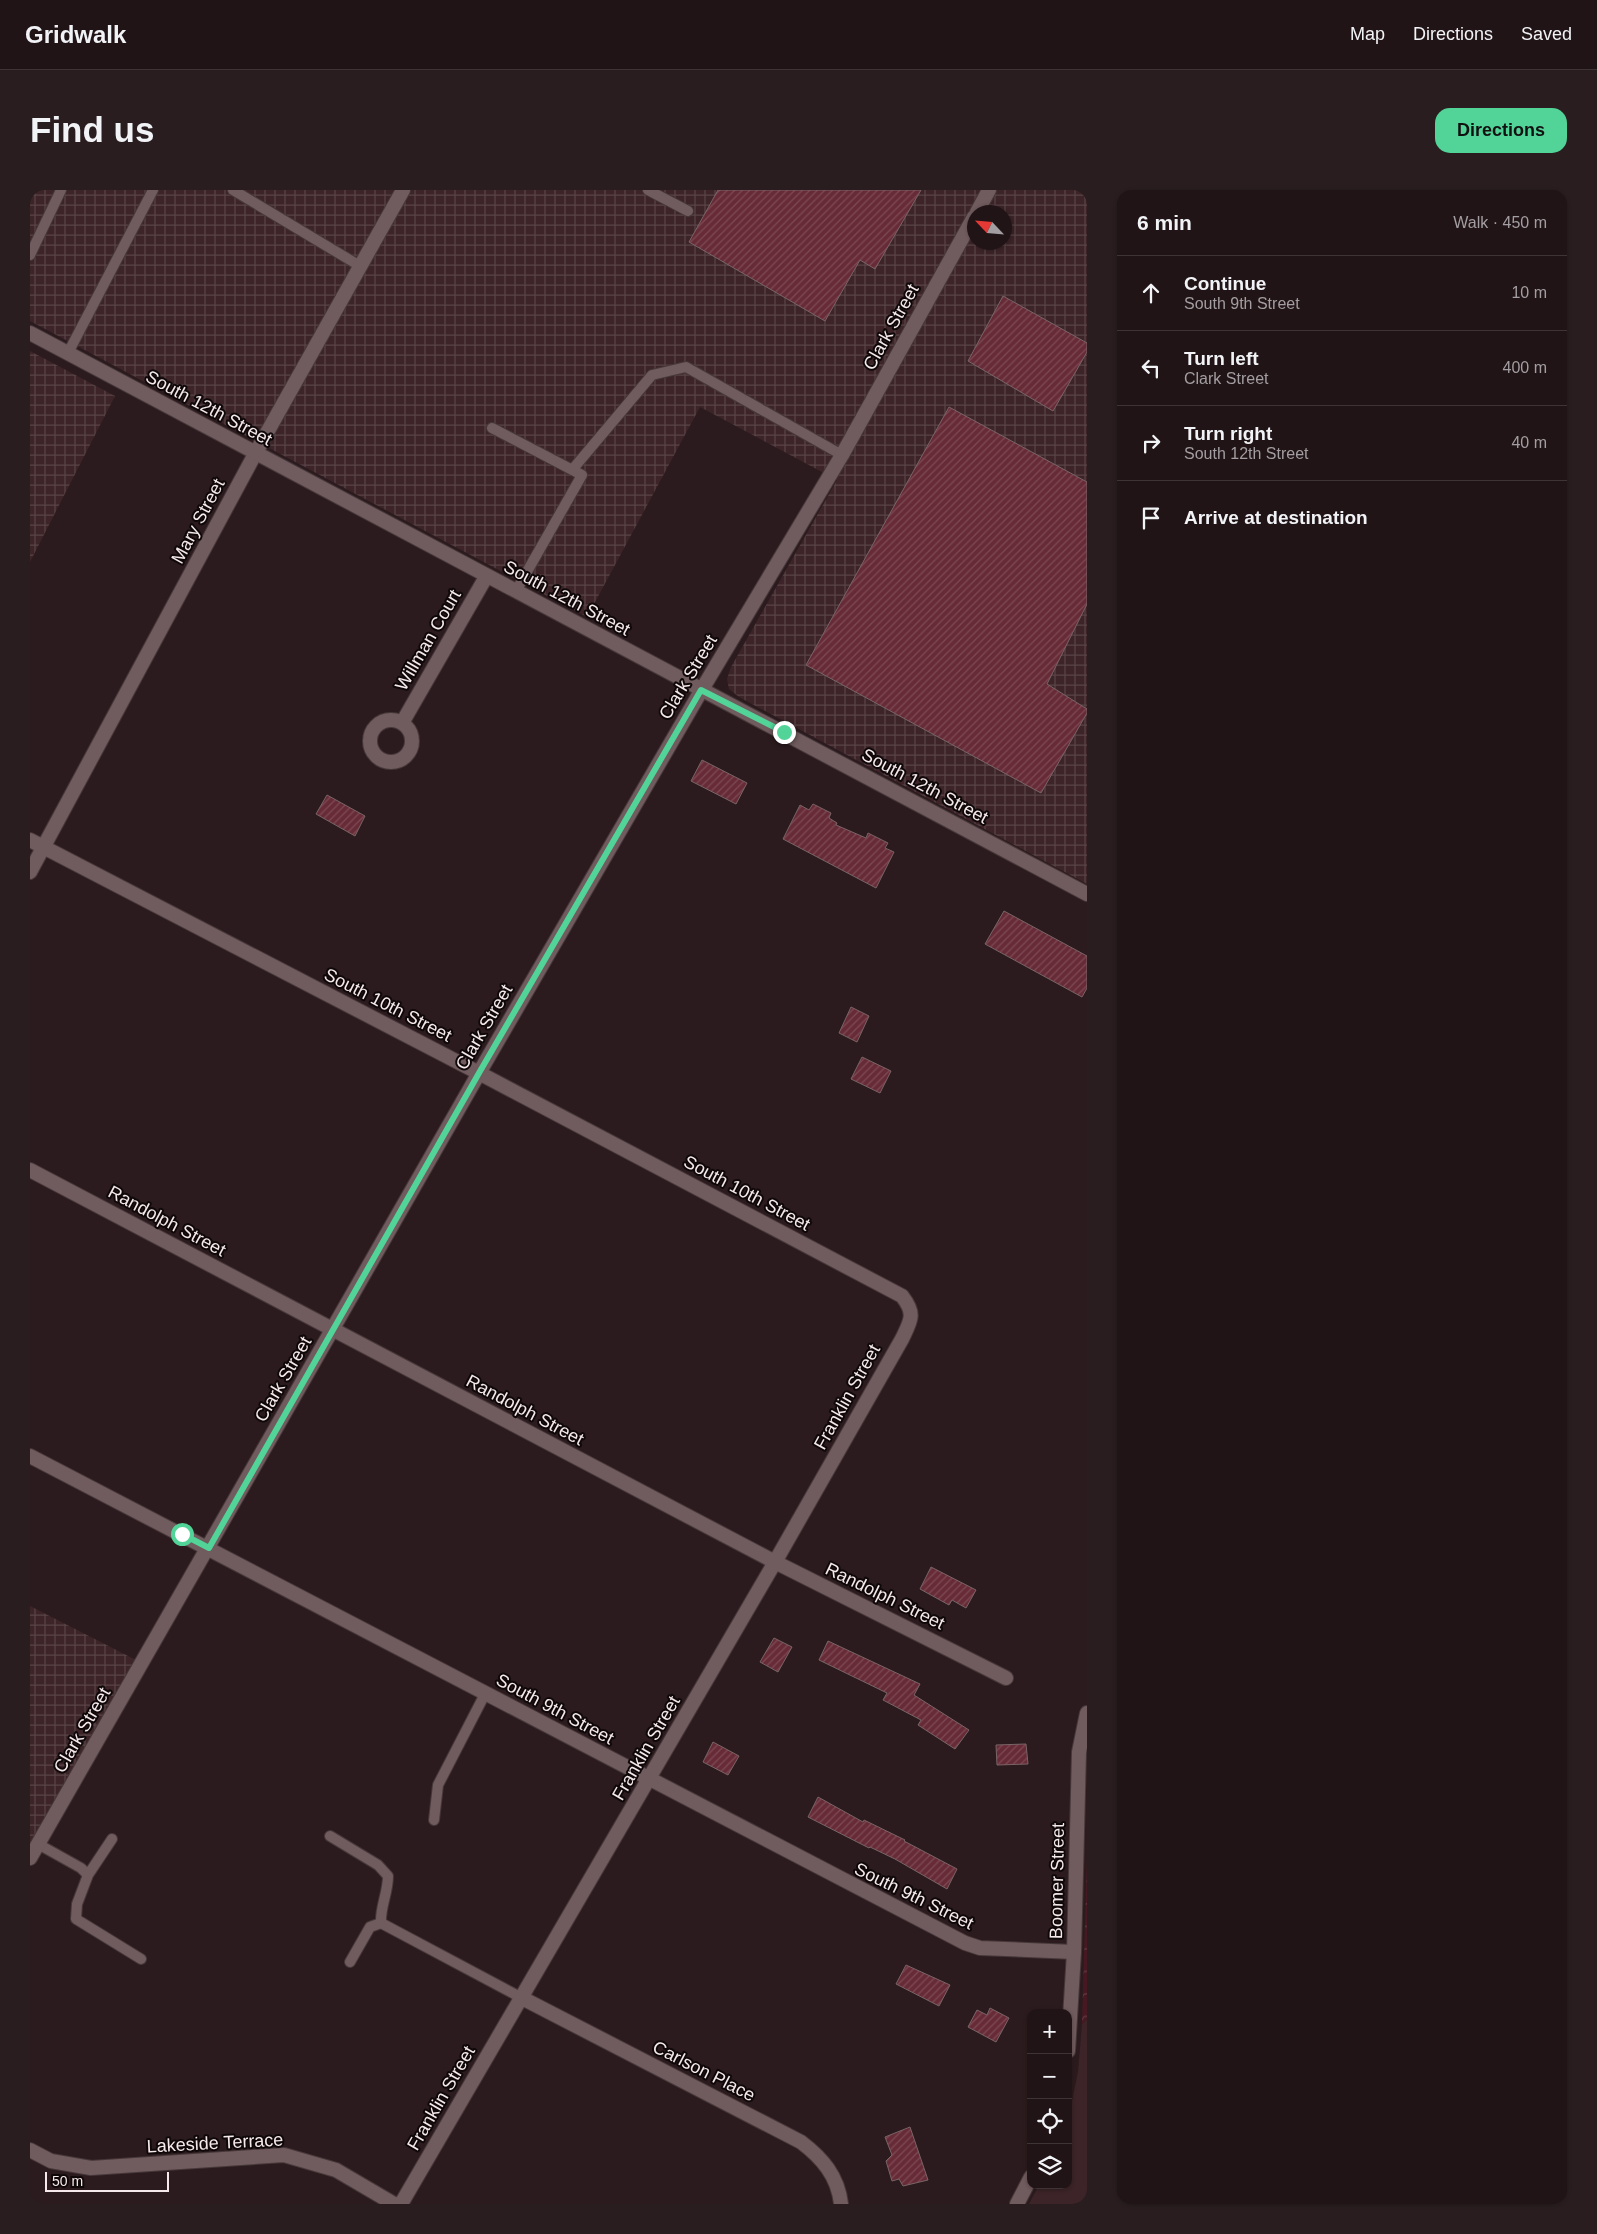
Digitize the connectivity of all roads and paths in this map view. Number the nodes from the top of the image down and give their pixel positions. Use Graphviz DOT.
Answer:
graph roads {
  1 [pos="61,190"];
  2 [pos="153,190"];
  3 [pos="233,190"];
  4 [pos="403,190"];
  5 [pos="648,190"];
  6 [pos="989,190"];
  7 [pos="981,205"];
  8 [pos="688,211"];
  9 [pos="967,230"];
  10 [pos="30,255"];
  11 [pos="360,266"];
  12 [pos="30,333"];
  13 [pos="68,352"];
  14 [pos="492,428"];
  15 [pos="255,454"];
  16 [pos="842,455"];
  17 [pos="572,470"];
  18 [pos="486,577"];
  19 [pos="516,591"];
  20 [pos="701,690"];
  21 [pos="402,723"];
  22 [pos="30,840"];
  23 [pos="44,847"];
  24 [pos="30,872"];
  25 [pos="1087,894"];
  26 [pos="479,1073"];
  27 [pos="30,1170"];
  28 [pos="910,1307"];
  29 [pos="332,1330"];
  30 [pos="30,1456"];
  31 [pos="209,1548"];
  32 [pos="776,1562"];
  33 [pos="1006,1678"];
  34 [pos="485,1694"];
  35 [pos="1087,1713"];
  36 [pos="649,1780"];
  37 [pos="434,1820"];
  38 [pos="330,1836"];
  39 [pos="112,1838"];
  40 [pos="38,1844"];
  41 [pos="30,1858"];
  42 [pos="88,1875"];
  43 [pos="381,1923"];
  44 [pos="1074,1952"];
  45 [pos="141,1959"];
  46 [pos="350,1962"];
  47 [pos="522,1998"];
  48 [pos="1071,2009"];
  49 [pos="30,2150"];
  50 [pos="1027,2185"];
  51 [pos="394,2204"];
  52 [pos="401,2204"];
  53 [pos="841,2204"];
  54 [pos="1017,2204"];
  1 -- 10 [label="lane"];
  2 -- 13 [label="lane"];
  3 -- 11 [label="lane"];
  4 -- 11 [label="street, Mary Street"];
  5 -- 8 [label="lane"];
  6 -- 7 [label="street"];
  9 -- 16 [label="street, Clark Street"];
  11 -- 15 [label="street, Mary Street"];
  12 -- 13 [label="street, South 12th Street"];
  13 -- 15 [label="street, South 12th Street"];
  14 -- 17 [label="lane"];
  15 -- 18 [label="street, South 12th Street"];
  15 -- 23 [label="street, Mary Street"];
  16 -- 17 [label="lane"];
  16 -- 20 [label="street, Clark Street"];
  17 -- 19 [label="lane"];
  18 -- 19 [label="street, South 12th Street"];
  18 -- 21 [label="street, Willman Court"];
  19 -- 20 [label="street, South 12th Street"];
  20 -- 25 [label="street, South 12th Street"];
  20 -- 26 [label="street, Clark Street"];
  22 -- 23 [label="street, South 10th Street"];
  23 -- 24 [label="street, Mary Street"];
  23 -- 26 [label="street, South 10th Street"];
  26 -- 28 [label="street, South 10th Street"];
  26 -- 29 [label="street, Clark Street"];
  27 -- 29 [label="street, Randolph Street"];
  28 -- 32 [label="street, Franklin Street"];
  29 -- 31 [label="street, Clark Street"];
  29 -- 32 [label="street, Randolph Street"];
  30 -- 31 [label="street, South 9th Street"];
  31 -- 34 [label="street, South 9th Street"];
  31 -- 40 [label="street, Clark Street"];
  32 -- 33 [label="street, Randolph Street"];
  32 -- 36 [label="street, Franklin Street"];
  34 -- 36 [label="street, South 9th Street"];
  34 -- 37 [label="lane"];
  35 -- 44 [label="street, Boomer Street"];
  36 -- 44 [label="street, South 9th Street"];
  36 -- 47 [label="street, Franklin Street"];
  38 -- 43 [label="lane"];
  39 -- 42 [label="lane"];
  40 -- 41 [label="street, Clark Street"];
  40 -- 42 [label="lane"];
  42 -- 45 [label="lane"];
  43 -- 46 [label="lane"];
  43 -- 47 [label="lane"];
  44 -- 48 [label="street, Boomer Street"];
  47 -- 52 [label="street, Franklin Street"];
  47 -- 53 [label="street, Carlson Place"];
  49 -- 51 [label="street, Lakeside Terrace"];
  50 -- 54 [label="street"];
}
